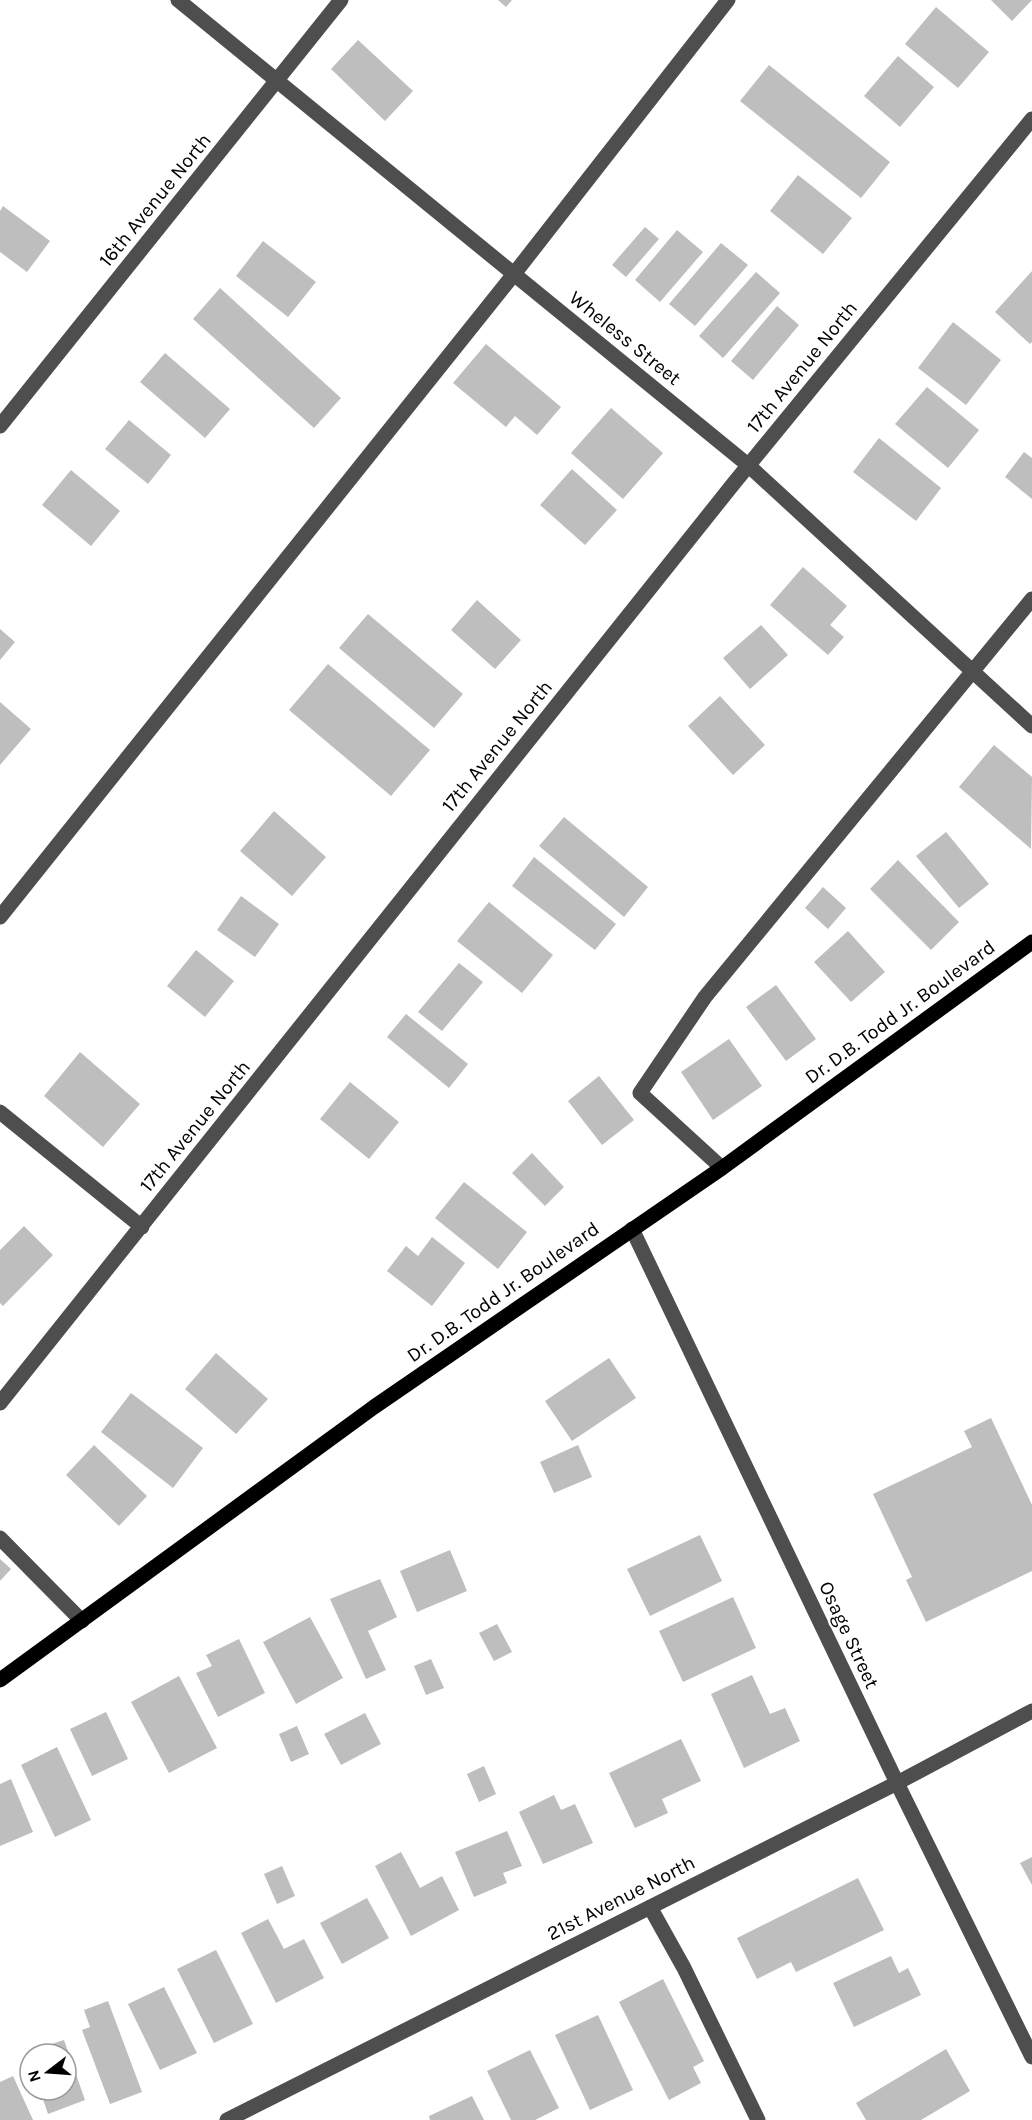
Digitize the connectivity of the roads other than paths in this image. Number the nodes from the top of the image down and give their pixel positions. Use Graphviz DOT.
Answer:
graph roads {
  1 [pos="178,0"];
  2 [pos="341,0"];
  3 [pos="728,0"];
  4 [pos="277,82"];
  5 [pos="1032,119"];
  6 [pos="514,274"];
  7 [pos="0,426"];
  8 [pos="748,465"];
  9 [pos="1032,599"];
  10 [pos="973,673"];
  11 [pos="1032,726"];
  12 [pos="0,917"];
  13 [pos="1032,942"];
  14 [pos="0,1112"];
  15 [pos="722,1168"];
  16 [pos="142,1227"];
  17 [pos="632,1229"];
  18 [pos="0,1403"];
  19 [pos="0,1538"];
  20 [pos="82,1621"];
  21 [pos="0,1680"];
  22 [pos="1032,1711"];
  23 [pos="897,1783"];
  24 [pos="650,1907"];
  25 [pos="1032,2056"];
  26 [pos="227,2120"];
  27 [pos="758,2120"];
  1 -- 4 [label="street, Wheless Street"];
  2 -- 4 [label="street, 16th Avenue North"];
  3 -- 6 [label="street"];
  4 -- 6 [label="street, Wheless Street"];
  4 -- 7 [label="street, 16th Avenue North"];
  5 -- 8 [label="street, 17th Avenue North"];
  6 -- 8 [label="street, Wheless Street"];
  6 -- 12 [label="street"];
  8 -- 10 [label="street, Wheless Street"];
  8 -- 16 [label="street, 17th Avenue North"];
  9 -- 10 [label="street"];
  10 -- 11 [label="street, Wheless Street"];
  10 -- 15 [label="street"];
  13 -- 15 [label="main road, Dr. D.B. Todd Jr. Boulevard"];
  14 -- 16 [label="street"];
  15 -- 17 [label="main road, Dr. D.B. Todd Jr. Boulevard"];
  16 -- 18 [label="street, 17th Avenue North"];
  17 -- 20 [label="main road, Dr. D.B. Todd Jr. Boulevard"];
  17 -- 23 [label="street, Osage Street"];
  19 -- 20 [label="street"];
  20 -- 21 [label="main road, Dr. D.B. Todd Jr. Boulevard"];
  22 -- 23 [label="street, 21st Avenue North"];
  23 -- 24 [label="street, 21st Avenue North"];
  23 -- 25 [label="street, Osage Street"];
  24 -- 26 [label="street, 21st Avenue North"];
  24 -- 27 [label="street"];
}
